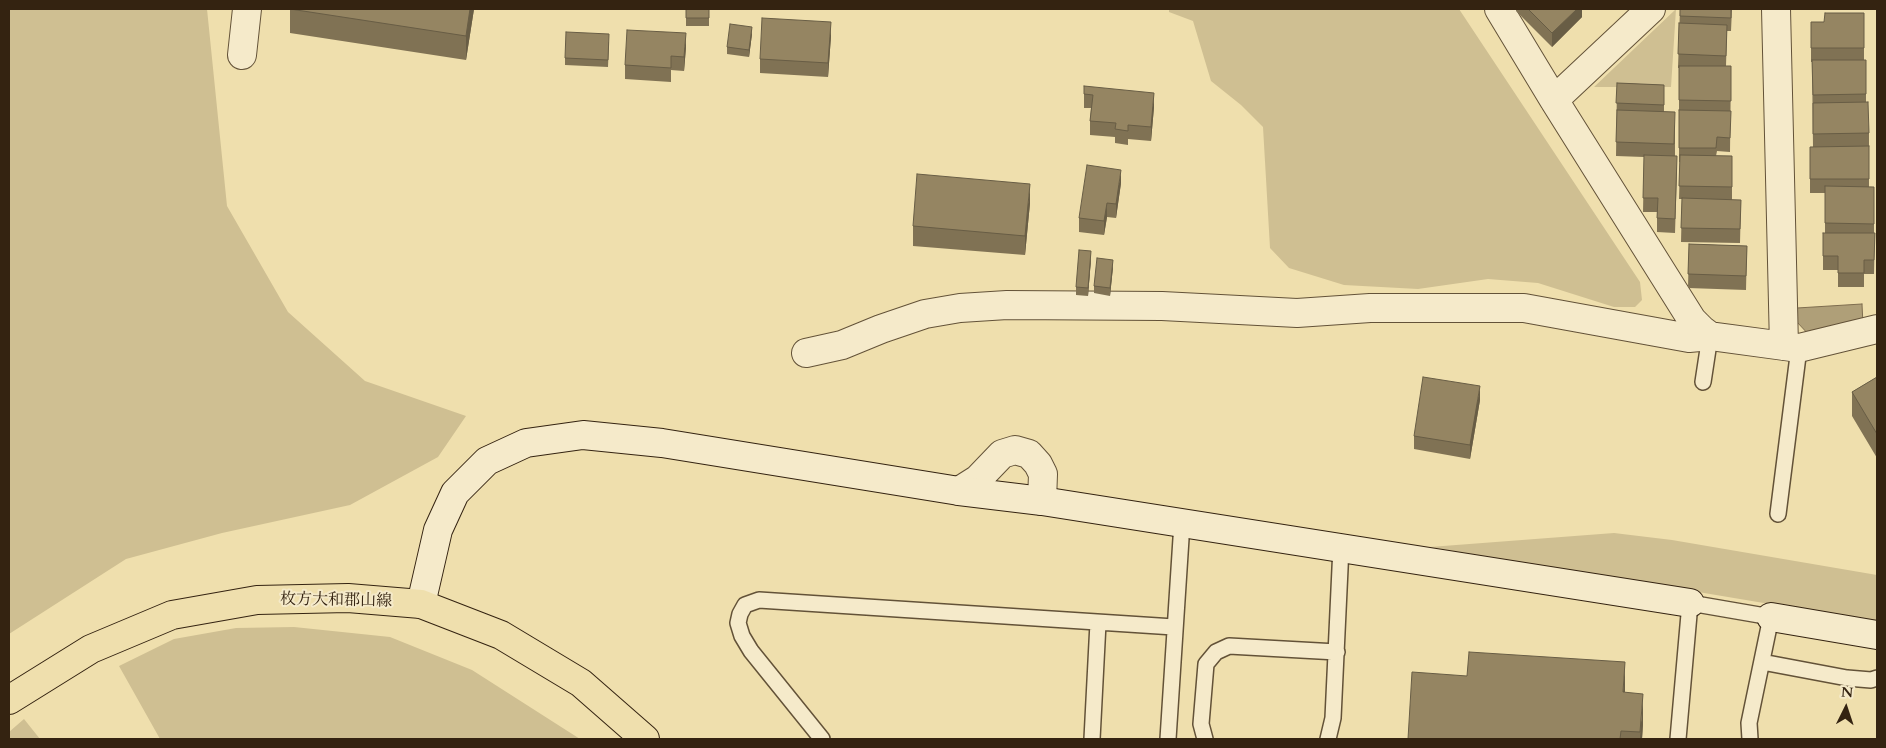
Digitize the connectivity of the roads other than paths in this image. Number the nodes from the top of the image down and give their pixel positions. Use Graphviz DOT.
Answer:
graph roads {
  1 [pos="247,9"];
  2 [pos="1499,9"];
  3 [pos="1651,9"];
  4 [pos="1776,9"];
  5 [pos="242,55"];
  6 [pos="1554,100"];
  7 [pos="1877,329"];
  8 [pos="1710,336"];
  9 [pos="1791,347"];
  10 [pos="806,354"];
  11 [pos="1704,382"];
  12 [pos="959,491"];
  13 [pos="1042,501"];
  14 [pos="1778,514"];
  15 [pos="1182,523"];
  16 [pos="1341,547"];
  17 [pos="1690,603"];
  18 [pos="421,604"];
  19 [pos="1771,617"];
  20 [pos="1098,623"];
  21 [pos="1174,627"];
  22 [pos="1877,635"];
  23 [pos="1337,652"];
  24 [pos="1762,662"];
  25 [pos="1877,678"];
  26 [pos="9,700"];
  27 [pos="645,739"];
  28 [pos="822,739"];
  29 [pos="1092,739"];
  30 [pos="1168,739"];
  31 [pos="1204,739"];
  32 [pos="1328,739"];
  33 [pos="1678,739"];
  34 [pos="1750,739"];
  1 -- 5 [label="street"];
  2 -- 6 [label="street"];
  3 -- 6 [label="street"];
  4 -- 9 [label="street"];
  6 -- 8 [label="street"];
  7 -- 9 [label="street"];
  8 -- 9 [label="street"];
  8 -- 10 [label="street"];
  8 -- 11 [label="lane"];
  9 -- 14 [label="lane"];
  12 -- 13 [label="street"];
  12 -- 13 [label="street"];
  12 -- 18 [label="street"];
  13 -- 15 [label="street"];
  15 -- 16 [label="street"];
  15 -- 21 [label="lane"];
  16 -- 17 [label="street"];
  16 -- 23 [label="lane"];
  17 -- 19 [label="lane"];
  17 -- 33 [label="lane"];
  18 -- 26 [label="main road, 枚方大和郡山線"];
  18 -- 27 [label="main road, 枚方大和郡山線"];
  19 -- 22 [label="street"];
  19 -- 24 [label="lane"];
  20 -- 21 [label="lane"];
  20 -- 28 [label="lane"];
  20 -- 29 [label="lane"];
  21 -- 30 [label="lane"];
  23 -- 31 [label="lane"];
  23 -- 32 [label="lane"];
  24 -- 25 [label="lane"];
  24 -- 34 [label="lane"];
}
